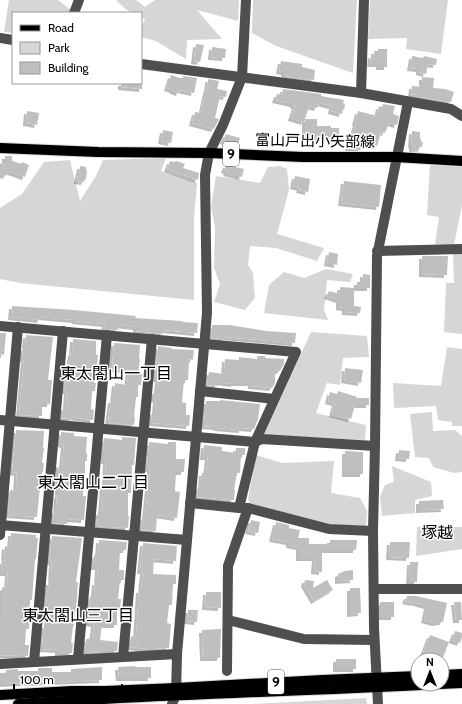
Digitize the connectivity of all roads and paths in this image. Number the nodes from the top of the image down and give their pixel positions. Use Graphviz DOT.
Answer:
graph roads {
  1 [pos="80,0"];
  2 [pos="246,0"];
  3 [pos="364,0"];
  4 [pos="74,12"];
  5 [pos="0,38"];
  6 [pos="12,40"];
  7 [pos="142,64"];
  8 [pos="242,77"];
  9 [pos="361,92"];
  10 [pos="408,102"];
  11 [pos="462,116"];
  12 [pos="0,148"];
  13 [pos="209,153"];
  14 [pos="396,157"];
  15 [pos="462,161"];
  16 [pos="462,249"];
  17 [pos="378,251"];
  18 [pos="0,326"];
  19 [pos="18,327"];
  20 [pos="63,331"];
  21 [pos="107,335"];
  22 [pos="152,339"];
  23 [pos="204,344"];
  24 [pos="200,391"];
  25 [pos="274,399"];
  26 [pos="5,420"];
  27 [pos="55,424"];
  28 [pos="99,428"];
  29 [pos="144,432"];
  30 [pos="196,437"];
  31 [pos="255,442"];
  32 [pos="376,446"];
  33 [pos="190,503"];
  34 [pos="244,508"];
  35 [pos="0,528"];
  36 [pos="46,529"];
  37 [pos="373,531"];
  38 [pos="90,532"];
  39 [pos="134,536"];
  40 [pos="187,540"];
  41 [pos="374,589"];
  42 [pos="462,589"];
  43 [pos="228,620"];
  44 [pos="374,640"];
  45 [pos="177,654"];
  46 [pos="123,657"];
  47 [pos="78,659"];
  48 [pos="34,662"];
  49 [pos="0,664"];
  50 [pos="227,671"];
  51 [pos="462,674"];
  52 [pos="450,675"];
  53 [pos="410,677"];
  54 [pos="377,683"];
  55 [pos="462,684"];
  56 [pos="0,695"];
  57 [pos="175,696"];
  58 [pos="18,704"];
  59 [pos="378,704"];
  1 -- 4 [label="street"];
  2 -- 8 [label="street"];
  3 -- 9 [label="street"];
  5 -- 6 [label="street"];
  7 -- 8 [label="street"];
  8 -- 9 [label="street"];
  8 -- 13 [label="street"];
  9 -- 10 [label="street"];
  10 -- 11 [label="street"];
  10 -- 14 [label="street"];
  12 -- 13 [label="main road, 富山戸出小矢部線 / 9"];
  13 -- 14 [label="main road, 富山戸出小矢部線 / 9"];
  13 -- 23 [label="street"];
  14 -- 15 [label="main road, 富山戸出小矢部線 / 9"];
  14 -- 17 [label="street"];
  16 -- 17 [label="street"];
  17 -- 32 [label="street"];
  18 -- 19 [label="street"];
  19 -- 20 [label="street"];
  19 -- 26 [label="street"];
  20 -- 21 [label="street"];
  20 -- 27 [label="street"];
  21 -- 22 [label="street"];
  21 -- 28 [label="street"];
  22 -- 23 [label="street"];
  22 -- 29 [label="street"];
  23 -- 24 [label="street"];
  23 -- 25 [label="street"];
  24 -- 25 [label="street"];
  24 -- 30 [label="street"];
  25 -- 31 [label="street"];
  26 -- 27 [label="street"];
  26 -- 35 [label="street"];
  27 -- 28 [label="street"];
  27 -- 36 [label="street"];
  28 -- 29 [label="street"];
  28 -- 38 [label="street"];
  29 -- 30 [label="street"];
  29 -- 39 [label="street"];
  30 -- 31 [label="street"];
  30 -- 33 [label="street"];
  31 -- 32 [label="street"];
  31 -- 34 [label="street"];
  32 -- 37 [label="street"];
  33 -- 34 [label="street"];
  33 -- 40 [label="street"];
  34 -- 37 [label="street"];
  34 -- 43 [label="street"];
  35 -- 36 [label="street"];
  36 -- 38 [label="street"];
  36 -- 48 [label="street"];
  37 -- 41 [label="street"];
  38 -- 39 [label="street"];
  38 -- 47 [label="street"];
  39 -- 40 [label="street"];
  39 -- 46 [label="street"];
  40 -- 45 [label="street"];
  41 -- 42 [label="street"];
  41 -- 44 [label="street"];
  43 -- 44 [label="street"];
  43 -- 50 [label="street"];
  44 -- 54 [label="street"];
  45 -- 46 [label="street"];
  45 -- 57 [label="street"];
  46 -- 47 [label="street"];
  47 -- 48 [label="street"];
  48 -- 49 [label="street"];
  51 -- 52 [label="main road"];
  53 -- 54 [label="main road, 9"];
  54 -- 55 [label="main road, 9"];
  54 -- 57 [label="main road, 9"];
  54 -- 59 [label="street"];
  56 -- 57 [label="main road, 9"];
  57 -- 58 [label="main road, 9"];
}
